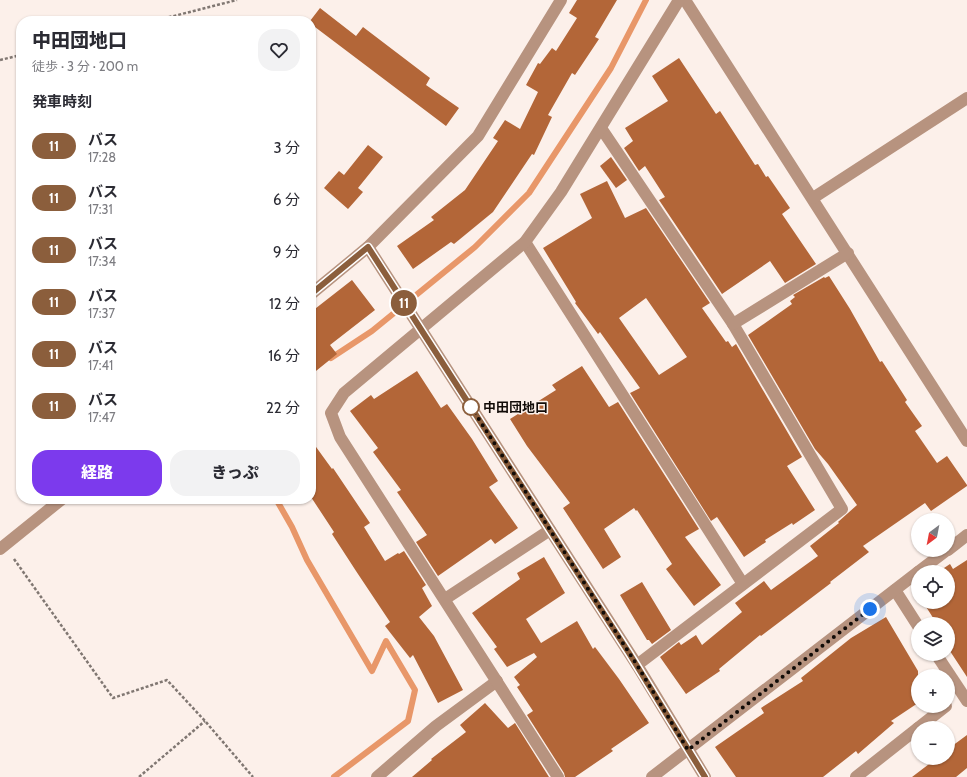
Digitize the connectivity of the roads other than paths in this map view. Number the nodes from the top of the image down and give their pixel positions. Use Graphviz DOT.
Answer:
graph roads {
  1 [pos="562,0"];
  2 [pos="679,0"];
  3 [pos="685,0"];
  4 [pos="967,98"];
  5 [pos="601,128"];
  6 [pos="813,198"];
  7 [pos="525,242"];
  8 [pos="368,247"];
  9 [pos="848,253"];
  10 [pos="316,290"];
  11 [pos="732,324"];
  12 [pos="421,329"];
  13 [pos="967,441"];
  14 [pos="56,504"];
  15 [pos="550,530"];
  16 [pos="967,535"];
  17 [pos="955,544"];
  18 [pos="2,547"];
  19 [pos="938,557"];
  20 [pos="928,565"];
  21 [pos="911,577"];
  22 [pos="743,584"];
  23 [pos="895,590"];
  24 [pos="445,599"];
  25 [pos="912,617"];
  26 [pos="941,661"];
  27 [pos="637,665"];
  28 [pos="497,681"];
  29 [pos="964,697"];
  30 [pos="937,713"];
  31 [pos="927,721"];
  32 [pos="911,734"];
  33 [pos="688,750"];
  34 [pos="863,775"];
  35 [pos="377,777"];
  36 [pos="558,777"];
  37 [pos="652,777"];
  38 [pos="705,777"];
  1 -- 8 [label="street"];
  2 -- 5 [label="street"];
  3 -- 6 [label="street"];
  4 -- 6 [label="street"];
  5 -- 7 [label="street"];
  5 -- 11 [label="street"];
  6 -- 9 [label="street"];
  7 -- 12 [label="street"];
  7 -- 22 [label="street"];
  8 -- 10 [label="street"];
  8 -- 12 [label="street"];
  9 -- 11 [label="street"];
  9 -- 13 [label="street"];
  11 -- 22 [label="street"];
  12 -- 15 [label="street"];
  12 -- 24 [label="street"];
  14 -- 18 [label="street"];
  15 -- 24 [label="street"];
  15 -- 27 [label="street"];
  16 -- 17 [label="street"];
  19 -- 20 [label="street"];
  21 -- 23 [label="street"];
  22 -- 27 [label="street"];
  23 -- 25 [label="street"];
  23 -- 33 [label="street"];
  24 -- 28 [label="street"];
  26 -- 29 [label="street"];
  27 -- 33 [label="street"];
  28 -- 35 [label="street"];
  28 -- 36 [label="street"];
  30 -- 31 [label="street"];
  32 -- 34 [label="street"];
  33 -- 37 [label="street"];
  33 -- 38 [label="street"];
}
